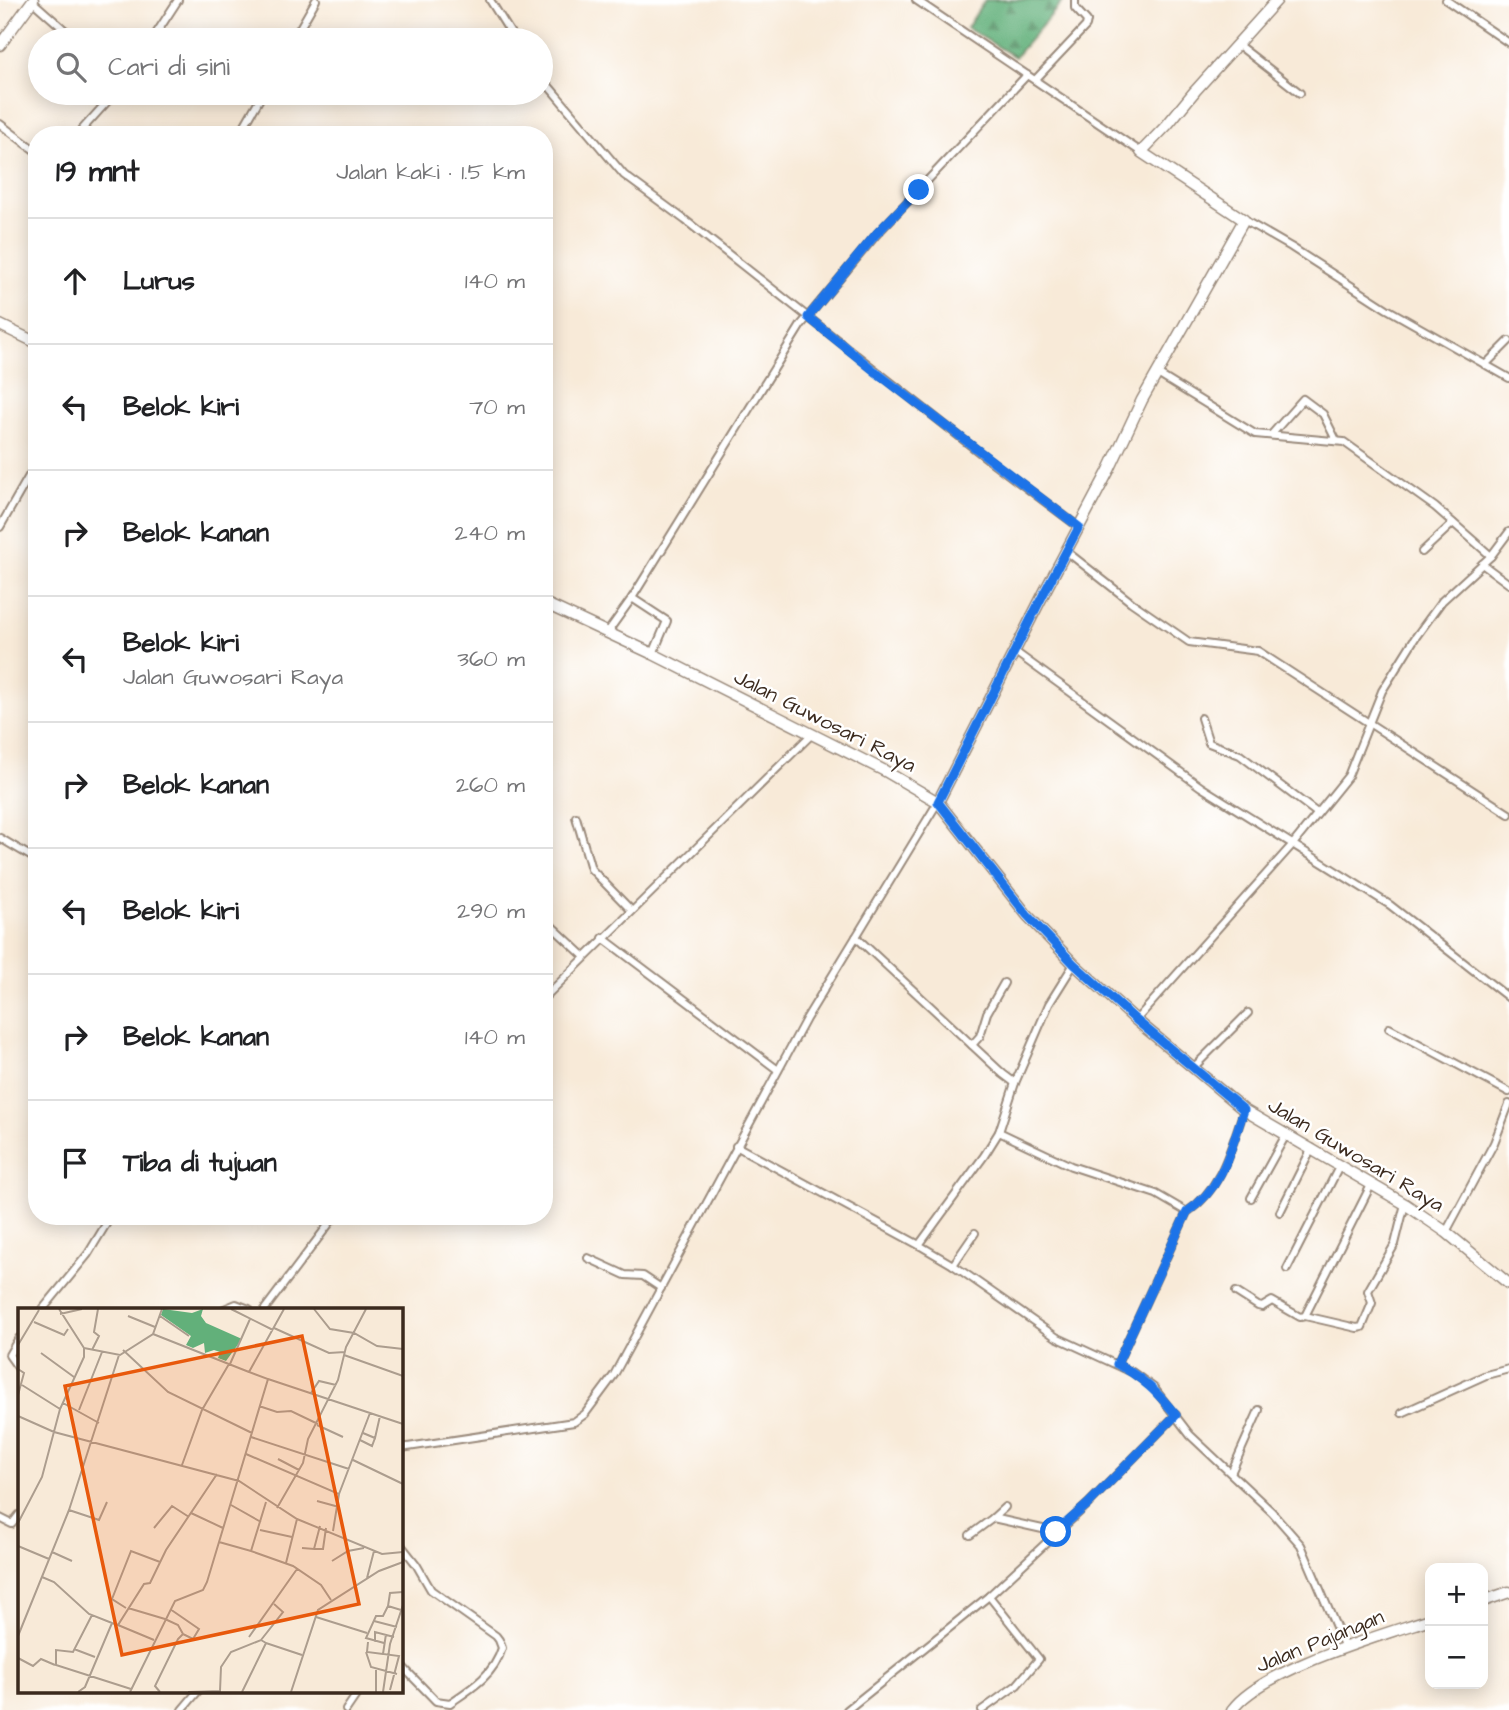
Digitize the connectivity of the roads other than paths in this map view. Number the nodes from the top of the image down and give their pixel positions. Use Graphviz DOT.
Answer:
graph roads {
  1 [pos="178,0"];
  2 [pos="316,0"];
  3 [pos="490,0"];
  4 [pos="916,0"];
  5 [pos="1074,0"];
  6 [pos="1277,0"];
  7 [pos="1446,0"];
  8 [pos="32,1"];
  9 [pos="62,28"];
  10 [pos="160,28"];
  11 [pos="300,28"];
  12 [pos="508,28"];
  13 [pos="1509,43"];
  14 [pos="1237,44"];
  15 [pos="0,46"];
  16 [pos="1027,75"];
  17 [pos="1035,80"];
  18 [pos="553,91"];
  19 [pos="1300,93"];
  20 [pos="104,105"];
  21 [pos="256,105"];
  22 [pos="0,124"];
  23 [pos="85,126"];
  24 [pos="244,126"];
  25 [pos="28,145"];
  26 [pos="1140,152"];
  27 [pos="1244,220"];
  28 [pos="808,317"];
  29 [pos="0,325"];
  30 [pos="28,339"];
  31 [pos="1509,341"];
  32 [pos="1485,365"];
  33 [pos="1156,373"];
  34 [pos="1509,378"];
  35 [pos="1271,435"];
  36 [pos="1336,440"];
  37 [pos="28,478"];
  38 [pos="1453,523"];
  39 [pos="0,527"];
  40 [pos="1079,527"];
  41 [pos="1509,532"];
  42 [pos="1066,551"];
  43 [pos="1422,552"];
  44 [pos="1490,556"];
  45 [pos="1482,564"];
  46 [pos="1509,584"];
  47 [pos="632,598"];
  48 [pos="553,607"];
  49 [pos="607,633"];
  50 [pos="1014,651"];
  51 [pos="653,654"];
  52 [pos="1201,718"];
  53 [pos="1368,723"];
  54 [pos="811,735"];
  55 [pos="938,802"];
  56 [pos="1317,813"];
  57 [pos="1509,814"];
  58 [pos="576,817"];
  59 [pos="0,838"];
  60 [pos="1293,844"];
  61 [pos="28,855"];
  62 [pos="631,910"];
  63 [pos="553,927"];
  64 [pos="856,937"];
  65 [pos="603,939"];
  66 [pos="585,957"];
  67 [pos="1074,964"];
  68 [pos="1004,983"];
  69 [pos="553,989"];
  70 [pos="1509,998"];
  71 [pos="1248,1013"];
  72 [pos="1136,1020"];
  73 [pos="1389,1028"];
  74 [pos="972,1045"];
  75 [pos="1194,1067"];
  76 [pos="778,1070"];
  77 [pos="1015,1083"];
  78 [pos="1509,1092"];
  79 [pos="1509,1104"];
  80 [pos="1244,1110"];
  81 [pos="999,1132"];
  82 [pos="1287,1133"];
  83 [pos="736,1146"];
  84 [pos="1312,1148"];
  85 [pos="1340,1165"];
  86 [pos="1371,1185"];
  87 [pos="1251,1198"];
  88 [pos="1405,1204"];
  89 [pos="1187,1212"];
  90 [pos="1280,1212"];
  91 [pos="106,1225"];
  92 [pos="328,1225"];
  93 [pos="1446,1232"];
  94 [pos="975,1233"];
  95 [pos="919,1245"];
  96 [pos="588,1258"];
  97 [pos="953,1265"];
  98 [pos="1287,1269"];
  99 [pos="1509,1284"];
  100 [pos="661,1288"];
  101 [pos="1236,1292"];
  102 [pos="44,1308"];
  103 [pos="226,1308"];
  104 [pos="246,1308"];
  105 [pos="266,1308"];
  106 [pos="1305,1316"];
  107 [pos="18,1340"];
  108 [pos="1117,1364"];
  109 [pos="18,1368"];
  110 [pos="1509,1369"];
  111 [pos="1259,1410"];
  112 [pos="1402,1413"];
  113 [pos="1176,1415"];
  114 [pos="402,1448"];
  115 [pos="1231,1473"];
  116 [pos="1005,1507"];
  117 [pos="18,1516"];
  118 [pos="0,1518"];
  119 [pos="993,1518"];
  120 [pos="12,1524"];
  121 [pos="18,1528"];
  122 [pos="1056,1532"];
  123 [pos="970,1535"];
  124 [pos="402,1546"];
  125 [pos="1509,1592"];
  126 [pos="989,1597"];
  127 [pos="1488,1599"];
  128 [pos="1425,1621"];
  129 [pos="1345,1648"];
  130 [pos="402,1666"];
  131 [pos="197,1692"];
  132 [pos="358,1692"];
  133 [pos="182,1710"];
  134 [pos="346,1710"];
  135 [pos="847,1710"];
  136 [pos="982,1710"];
  137 [pos="1231,1710"];
  1 -- 10 [label="street"];
  2 -- 11 [label="street"];
  3 -- 12 [label="street"];
  4 -- 16 [label="street"];
  5 -- 17 [label="street"];
  6 -- 14 [label="street"];
  7 -- 13 [label="street"];
  8 -- 9 [label="street"];
  8 -- 15 [label="street"];
  14 -- 19 [label="street"];
  14 -- 26 [label="street"];
  16 -- 17 [label="street"];
  16 -- 28 [label="street"];
  17 -- 26 [label="street"];
  18 -- 28 [label="street"];
  20 -- 23 [label="street"];
  21 -- 24 [label="street"];
  22 -- 25 [label="street"];
  26 -- 27 [label="street"];
  27 -- 32 [label="street"];
  27 -- 33 [label="street"];
  28 -- 40 [label="street"];
  28 -- 47 [label="street"];
  29 -- 30 [label="street"];
  31 -- 32 [label="street"];
  32 -- 34 [label="street"];
  33 -- 35 [label="street"];
  33 -- 40 [label="street"];
  35 -- 36 [label="street"];
  35 -- 36 [label="street"];
  36 -- 38 [label="street"];
  37 -- 39 [label="street"];
  38 -- 43 [label="street"];
  38 -- 44 [label="street"];
  40 -- 42 [label="street"];
  41 -- 44 [label="street"];
  42 -- 50 [label="street"];
  42 -- 53 [label="street"];
  44 -- 45 [label="street"];
  45 -- 46 [label="street"];
  45 -- 53 [label="street"];
  47 -- 49 [label="street"];
  47 -- 51 [label="street"];
  48 -- 49 [label="street, Jalan Guwosari Raya"];
  49 -- 51 [label="street, Jalan Guwosari Raya"];
  50 -- 55 [label="street"];
  50 -- 60 [label="street"];
  51 -- 54 [label="street, Jalan Guwosari Raya"];
  52 -- 56 [label="street"];
  53 -- 56 [label="street"];
  53 -- 57 [label="street"];
  54 -- 55 [label="street, Jalan Guwosari Raya"];
  54 -- 62 [label="street"];
  55 -- 64 [label="street"];
  55 -- 67 [label="street, Jalan Guwosari Raya"];
  56 -- 60 [label="street"];
  58 -- 62 [label="street"];
  59 -- 61 [label="street"];
  60 -- 70 [label="street"];
  60 -- 72 [label="street"];
  62 -- 65 [label="street"];
  63 -- 66 [label="street"];
  64 -- 74 [label="street"];
  64 -- 76 [label="street"];
  65 -- 66 [label="street"];
  65 -- 76 [label="street"];
  66 -- 69 [label="street"];
  67 -- 72 [label="street, Jalan Guwosari Raya"];
  67 -- 77 [label="street"];
  68 -- 74 [label="street"];
  71 -- 75 [label="street"];
  72 -- 75 [label="street, Jalan Guwosari Raya"];
  73 -- 78 [label="street"];
  74 -- 77 [label="street"];
  75 -- 80 [label="street, Jalan Guwosari Raya"];
  76 -- 83 [label="street"];
  77 -- 81 [label="street"];
  79 -- 93 [label="street"];
  80 -- 82 [label="street, Jalan Guwosari Raya"];
  80 -- 89 [label="street"];
  81 -- 89 [label="street"];
  81 -- 95 [label="street"];
  82 -- 84 [label="street, Jalan Guwosari Raya"];
  82 -- 87 [label="street"];
  83 -- 95 [label="street"];
  83 -- 100 [label="street"];
  84 -- 85 [label="street, Jalan Guwosari Raya"];
  84 -- 90 [label="street"];
  85 -- 86 [label="street, Jalan Guwosari Raya"];
  85 -- 98 [label="street"];
  86 -- 88 [label="street, Jalan Guwosari Raya"];
  86 -- 106 [label="street"];
  88 -- 93 [label="street, Jalan Guwosari Raya"];
  88 -- 106 [label="street"];
  89 -- 108 [label="street"];
  91 -- 102 [label="street"];
  92 -- 105 [label="street"];
  93 -- 99 [label="street, Jalan Guwosari Raya"];
  94 -- 97 [label="street"];
  95 -- 97 [label="street"];
  96 -- 100 [label="street"];
  97 -- 108 [label="street"];
  100 -- 114 [label="street"];
  101 -- 106 [label="street"];
  103 -- 104 [label="street"];
  107 -- 109 [label="street"];
  108 -- 113 [label="street"];
  110 -- 112 [label="street"];
  111 -- 115 [label="street"];
  113 -- 115 [label="street"];
  113 -- 122 [label="street"];
  115 -- 129 [label="street"];
  116 -- 119 [label="street"];
  117 -- 120 [label="street"];
  118 -- 120 [label="street"];
  119 -- 122 [label="street"];
  119 -- 123 [label="street"];
  120 -- 121 [label="street"];
  122 -- 126 [label="street"];
  124 -- 130 [label="street"];
  125 -- 127 [label="street"];
  126 -- 135 [label="street"];
  126 -- 136 [label="street"];
  128 -- 129 [label="street, Jalan Pajangan"];
  129 -- 137 [label="street, Jalan Pajangan"];
  131 -- 133 [label="street"];
  132 -- 134 [label="street"];
}
